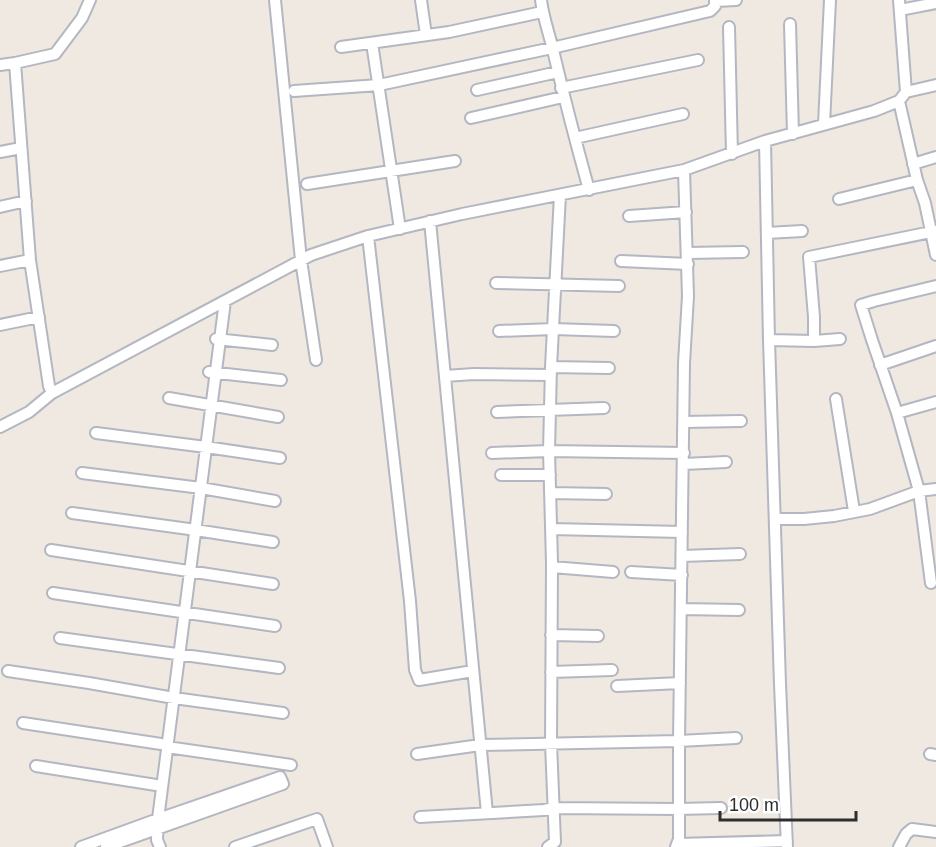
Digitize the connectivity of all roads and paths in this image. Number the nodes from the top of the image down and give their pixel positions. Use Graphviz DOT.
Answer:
graph roads {
  1 [pos="90,0"];
  2 [pos="276,0"];
  3 [pos="421,0"];
  4 [pos="541,0"];
  5 [pos="736,0"];
  6 [pos="830,0"];
  7 [pos="716,1"];
  8 [pos="936,3"];
  9 [pos="899,5"];
  10 [pos="542,12"];
  11 [pos="790,24"];
  12 [pos="729,27"];
  13 [pos="426,35"];
  14 [pos="372,43"];
  15 [pos="341,47"];
  16 [pos="552,48"];
  17 [pos="698,60"];
  18 [pos="15,63"];
  19 [pos="0,65"];
  20 [pos="558,72"];
  21 [pos="379,85"];
  22 [pos="936,85"];
  23 [pos="477,90"];
  24 [pos="294,91"];
  25 [pos="562,92"];
  26 [pos="902,96"];
  27 [pos="683,114"];
  28 [pos="471,117"];
  29 [pos="824,124"];
  30 [pos="793,134"];
  31 [pos="575,138"];
  32 [pos="765,141"];
  33 [pos="21,148"];
  34 [pos="0,152"];
  35 [pos="732,154"];
  36 [pos="936,156"];
  37 [pos="455,161"];
  38 [pos="913,164"];
  39 [pos="391,170"];
  40 [pos="684,170"];
  41 [pos="917,180"];
  42 [pos="307,184"];
  43 [pos="589,190"];
  44 [pos="560,195"];
  45 [pos="839,199"];
  46 [pos="26,201"];
  47 [pos="931,202"];
  48 [pos="0,207"];
  49 [pos="686,212"];
  50 [pos="628,216"];
  51 [pos="430,221"];
  52 [pos="400,229"];
  53 [pos="802,231"];
  54 [pos="933,231"];
  55 [pos="767,233"];
  56 [pos="368,236"];
  57 [pos="743,252"];
  58 [pos="936,255"];
  59 [pos="688,259"];
  60 [pos="30,260"];
  61 [pos="301,260"];
  62 [pos="621,261"];
  63 [pos="0,266"];
  64 [pos="496,284"];
  65 [pos="555,285"];
  66 [pos="620,286"];
  67 [pos="936,286"];
  68 [pos="221,303"];
  69 [pos="39,317"];
  70 [pos="0,325"];
  71 [pos="553,329"];
  72 [pos="499,331"];
  73 [pos="614,331"];
  74 [pos="217,339"];
  75 [pos="840,339"];
  76 [pos="769,340"];
  77 [pos="814,341"];
  78 [pos="272,345"];
  79 [pos="936,346"];
  80 [pos="316,360"];
  81 [pos="880,365"];
  82 [pos="609,368"];
  83 [pos="551,371"];
  84 [pos="213,372"];
  85 [pos="445,376"];
  86 [pos="281,380"];
  87 [pos="52,393"];
  88 [pos="169,398"];
  89 [pos="836,399"];
  90 [pos="936,402"];
  91 [pos="208,405"];
  92 [pos="604,408"];
  93 [pos="550,411"];
  94 [pos="497,412"];
  95 [pos="897,413"];
  96 [pos="278,417"];
  97 [pos="741,421"];
  98 [pos="684,422"];
  99 [pos="0,427"];
  100 [pos="96,432"];
  101 [pos="203,446"];
  102 [pos="549,451"];
  103 [pos="492,453"];
  104 [pos="280,458"];
  105 [pos="684,459"];
  106 [pos="726,462"];
  107 [pos="82,473"];
  108 [pos="501,475"];
  109 [pos="550,475"];
  110 [pos="198,488"];
  111 [pos="936,489"];
  112 [pos="919,492"];
  113 [pos="550,494"];
  114 [pos="606,495"];
  115 [pos="275,501"];
  116 [pos="854,512"];
  117 [pos="72,513"];
  118 [pos="775,519"];
  119 [pos="192,529"];
  120 [pos="551,529"];
  121 [pos="682,532"];
  122 [pos="273,542"];
  123 [pos="51,550"];
  124 [pos="740,555"];
  125 [pos="682,556"];
  126 [pos="552,567"];
  127 [pos="187,571"];
  128 [pos="612,572"];
  129 [pos="631,572"];
  130 [pos="682,575"];
  131 [pos="931,583"];
  132 [pos="273,584"];
  133 [pos="53,593"];
  134 [pos="681,609"];
  135 [pos="739,610"];
  136 [pos="182,612"];
  137 [pos="275,626"];
  138 [pos="551,635"];
  139 [pos="598,636"];
  140 [pos="60,638"];
  141 [pos="176,654"];
  142 [pos="279,668"];
  143 [pos="612,670"];
  144 [pos="8,671"];
  145 [pos="473,671"];
  146 [pos="551,672"];
  147 [pos="680,683"];
  148 [pos="617,686"];
  149 [pos="171,697"];
  150 [pos="283,713"];
  151 [pos="23,723"];
  152 [pos="736,738"];
  153 [pos="679,741"];
  154 [pos="551,743"];
  155 [pos="164,745"];
  156 [pos="480,745"];
  157 [pos="417,754"];
  158 [pos="291,765"];
  159 [pos="36,766"];
  160 [pos="156,785"];
  161 [pos="554,808"];
  162 [pos="721,808"];
  163 [pos="678,809"];
  164 [pos="487,813"];
  165 [pos="420,817"];
  166 [pos="155,825"];
  167 [pos="936,832"];
  168 [pos="787,844"];
  169 [pos="677,845"];
  170 [pos="81,847"];
  171 [pos="106,847"];
  172 [pos="152,847"];
  173 [pos="160,847"];
  174 [pos="235,847"];
  175 [pos="327,847"];
  176 [pos="548,847"];
  177 [pos="899,847"];
  1 -- 18 [label="street"];
  2 -- 61 [label="street"];
  3 -- 13 [label="street"];
  4 -- 10 [label="street"];
  5 -- 7 [label="street"];
  6 -- 29 [label="street"];
  7 -- 16 [label="street"];
  8 -- 9 [label="street"];
  9 -- 26 [label="street"];
  10 -- 13 [label="street"];
  10 -- 16 [label="street"];
  11 -- 30 [label="street"];
  12 -- 35 [label="street"];
  13 -- 14 [label="street"];
  14 -- 15 [label="street"];
  14 -- 21 [label="street"];
  16 -- 20 [label="street"];
  16 -- 21 [label="street"];
  17 -- 25 [label="street"];
  18 -- 19 [label="street"];
  18 -- 33 [label="street"];
  20 -- 23 [label="street"];
  20 -- 25 [label="street"];
  21 -- 24 [label="street"];
  21 -- 39 [label="street"];
  22 -- 26 [label="street"];
  25 -- 28 [label="street"];
  25 -- 31 [label="street"];
  26 -- 29 [label="street"];
  26 -- 38 [label="street"];
  27 -- 31 [label="street"];
  29 -- 30 [label="street"];
  30 -- 32 [label="street"];
  31 -- 43 [label="street"];
  32 -- 35 [label="street"];
  32 -- 55 [label="street"];
  33 -- 34 [label="street"];
  33 -- 46 [label="street"];
  35 -- 40 [label="street"];
  36 -- 38 [label="street"];
  37 -- 39 [label="street"];
  38 -- 41 [label="street"];
  39 -- 42 [label="street"];
  39 -- 52 [label="street"];
  40 -- 43 [label="street"];
  40 -- 49 [label="street"];
  41 -- 45 [label="street"];
  41 -- 47 [label="street"];
  43 -- 44 [label="street"];
  44 -- 51 [label="street"];
  44 -- 65 [label="street"];
  46 -- 48 [label="street"];
  46 -- 60 [label="street"];
  47 -- 54 [label="street"];
  49 -- 50 [label="street"];
  49 -- 59 [label="street"];
  51 -- 52 [label="street"];
  51 -- 85 [label="street"];
  52 -- 56 [label="street"];
  53 -- 55 [label="street"];
  54 -- 58 [label="street"];
  54 -- 77 [label="street"];
  55 -- 76 [label="street"];
  56 -- 61 [label="street"];
  56 -- 145 [label="street"];
  57 -- 59 [label="street"];
  59 -- 62 [label="street"];
  59 -- 98 [label="street"];
  60 -- 63 [label="street"];
  60 -- 69 [label="street"];
  61 -- 68 [label="street"];
  61 -- 80 [label="street"];
  64 -- 65 [label="street"];
  65 -- 66 [label="street"];
  65 -- 71 [label="street"];
  67 -- 81 [label="street"];
  68 -- 74 [label="street"];
  68 -- 87 [label="street"];
  69 -- 70 [label="street"];
  69 -- 87 [label="street"];
  71 -- 72 [label="street"];
  71 -- 73 [label="street"];
  71 -- 83 [label="street"];
  74 -- 78 [label="street"];
  74 -- 84 [label="street"];
  75 -- 77 [label="street"];
  76 -- 77 [label="street"];
  76 -- 118 [label="street"];
  79 -- 81 [label="street"];
  81 -- 95 [label="street"];
  82 -- 83 [label="street"];
  83 -- 85 [label="street"];
  83 -- 93 [label="street"];
  84 -- 86 [label="street"];
  84 -- 91 [label="street"];
  85 -- 145 [label="street"];
  87 -- 99 [label="street"];
  88 -- 91 [label="street"];
  89 -- 116 [label="street"];
  90 -- 95 [label="street"];
  91 -- 96 [label="street"];
  91 -- 101 [label="street"];
  92 -- 93 [label="street"];
  93 -- 94 [label="street"];
  93 -- 102 [label="street"];
  95 -- 112 [label="street"];
  97 -- 98 [label="street"];
  98 -- 105 [label="street"];
  100 -- 101 [label="street"];
  101 -- 104 [label="street"];
  101 -- 110 [label="street"];
  102 -- 103 [label="street"];
  102 -- 105 [label="street"];
  102 -- 109 [label="street"];
  105 -- 106 [label="street"];
  105 -- 121 [label="street"];
  107 -- 110 [label="street"];
  108 -- 109 [label="street"];
  109 -- 113 [label="street"];
  110 -- 115 [label="street"];
  110 -- 119 [label="street"];
  111 -- 112 [label="street"];
  112 -- 116 [label="street"];
  112 -- 131 [label="street"];
  113 -- 114 [label="street"];
  113 -- 120 [label="street"];
  116 -- 118 [label="street"];
  117 -- 119 [label="street"];
  118 -- 168 [label="street"];
  119 -- 122 [label="street"];
  119 -- 127 [label="street"];
  120 -- 121 [label="street"];
  120 -- 126 [label="street"];
  121 -- 125 [label="street"];
  123 -- 127 [label="street"];
  124 -- 125 [label="street"];
  125 -- 130 [label="street"];
  126 -- 128 [label="street"];
  126 -- 138 [label="street"];
  127 -- 132 [label="street"];
  127 -- 136 [label="street"];
  129 -- 130 [label="street"];
  130 -- 134 [label="street"];
  133 -- 136 [label="street"];
  134 -- 135 [label="street"];
  134 -- 147 [label="street"];
  136 -- 137 [label="street"];
  136 -- 141 [label="street"];
  138 -- 139 [label="street"];
  138 -- 146 [label="street"];
  140 -- 141 [label="street"];
  141 -- 142 [label="street"];
  141 -- 149 [label="street"];
  143 -- 146 [label="street"];
  144 -- 149 [label="street"];
  145 -- 156 [label="street"];
  146 -- 154 [label="street"];
  147 -- 148 [label="street"];
  147 -- 153 [label="street"];
  149 -- 150 [label="street"];
  149 -- 155 [label="street"];
  151 -- 155 [label="street"];
  152 -- 153 [label="street"];
  153 -- 154 [label="street"];
  153 -- 163 [label="street"];
  154 -- 156 [label="street"];
  154 -- 161 [label="street"];
  155 -- 158 [label="street"];
  155 -- 160 [label="street"];
  155 -- 166 [label="street"];
  156 -- 157 [label="street"];
  156 -- 164 [label="street"];
  159 -- 160 [label="street"];
  160 -- 166 [label="street"];
  161 -- 163 [label="street"];
  161 -- 164 [label="street"];
  161 -- 176 [label="street"];
  162 -- 163 [label="street"];
  163 -- 169 [label="street"];
  164 -- 165 [label="street"];
  166 -- 166 [label="street"];
  166 -- 170 [label="street"];
  166 -- 171 [label="street"];
  166 -- 172 [label="street"];
  166 -- 173 [label="street"];
  167 -- 177 [label="street"];
  168 -- 169 [label="street"];
  174 -- 175 [label="street"];
}
